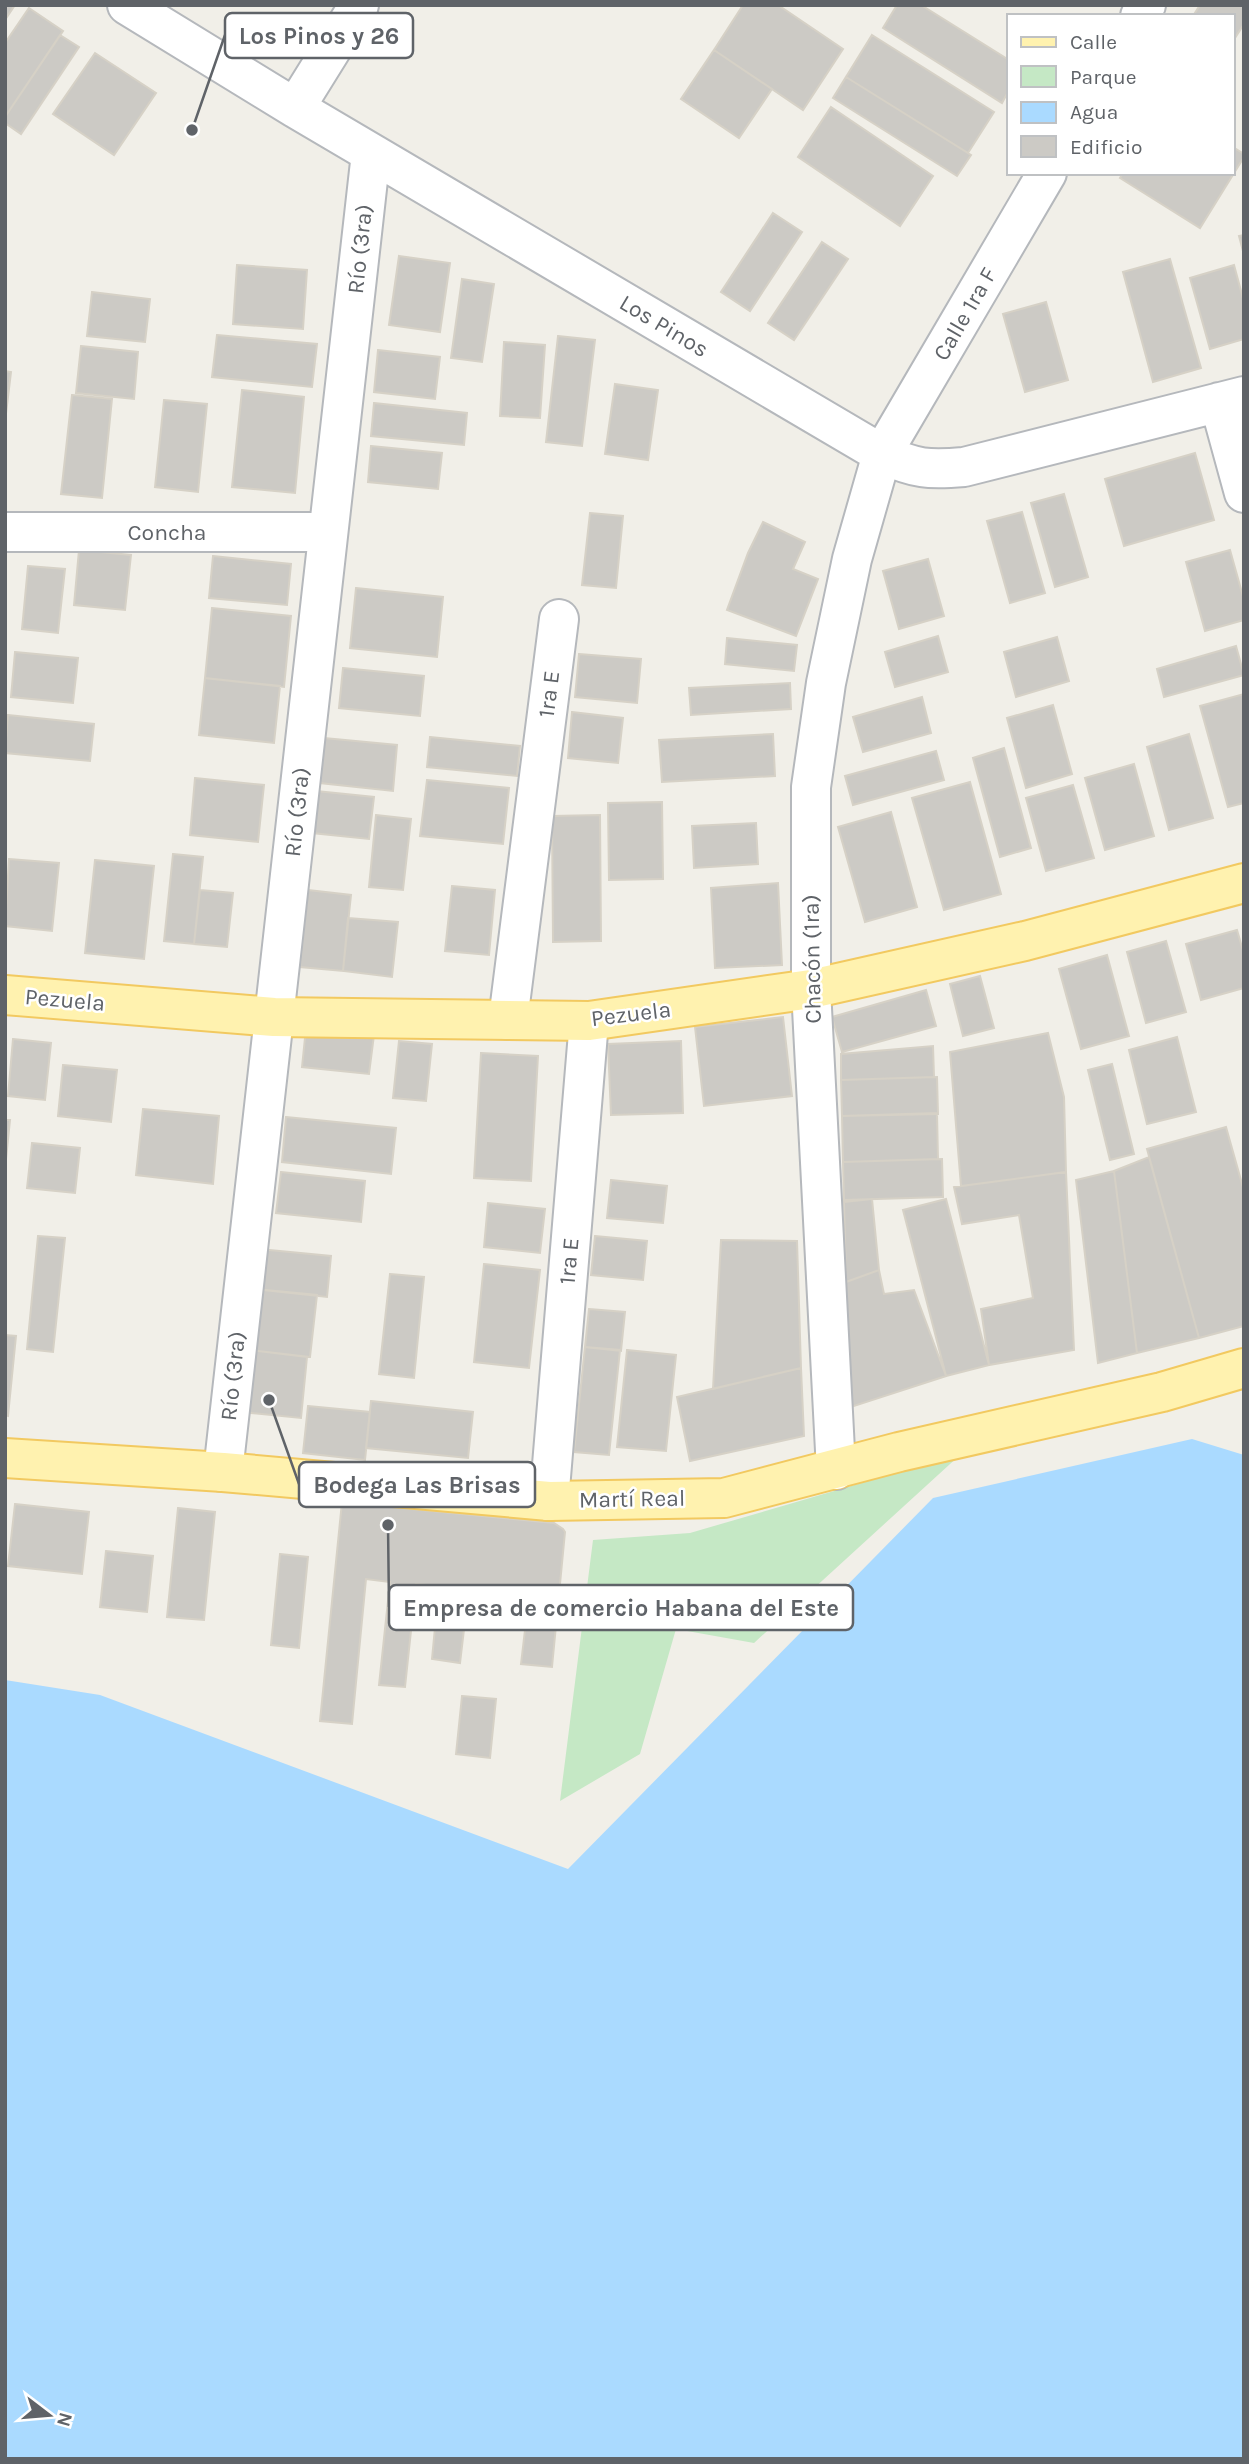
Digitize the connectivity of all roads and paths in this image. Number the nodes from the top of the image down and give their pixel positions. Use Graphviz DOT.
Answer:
graph roads {
  1 [pos="127,5"];
  2 [pos="359,5"];
  3 [pos="295,108"];
  4 [pos="371,153"];
  5 [pos="1046,175"];
  6 [pos="1231,399"];
  7 [pos="882,454"];
  8 [pos="1244,493"];
  9 [pos="328,532"];
  10 [pos="6,537"];
  11 [pos="559,619"];
  12 [pos="1244,883"];
  13 [pos="811,989"];
  14 [pos="5,995"];
  15 [pos="274,1017"];
  16 [pos="508,1020"];
  17 [pos="589,1021"];
  18 [pos="1244,1368"];
  19 [pos="5,1458"];
  20 [pos="836,1470"];
  21 [pos="223,1472"];
  22 [pos="549,1501"];
  1 -- 3 [label="street, Los Pinos"];
  2 -- 3 [label="street"];
  3 -- 4 [label="street, Los Pinos"];
  4 -- 7 [label="street, Los Pinos"];
  4 -- 9 [label="street, Río (3ra)"];
  5 -- 7 [label="street, Calle 1ra F"];
  6 -- 7 [label="street, Los Pinos"];
  6 -- 8 [label="street"];
  7 -- 13 [label="street, Chacón (1ra)"];
  9 -- 10 [label="street, Concha"];
  9 -- 15 [label="street, Río (3ra)"];
  11 -- 16 [label="street, 1ra E"];
  12 -- 13 [label="main road, Pezuela"];
  13 -- 17 [label="main road, Pezuela"];
  13 -- 20 [label="street, Chacón (1ra)"];
  14 -- 15 [label="main road, Pezuela"];
  15 -- 16 [label="main road, Pezuela"];
  15 -- 21 [label="street, Río (3ra)"];
  16 -- 17 [label="main road, Pezuela"];
  17 -- 22 [label="street, 1ra E"];
  18 -- 20 [label="main road, Martí Real"];
  19 -- 21 [label="main road, Martí Real"];
  20 -- 22 [label="main road, Martí Real"];
  21 -- 22 [label="main road, Martí Real"];
}
